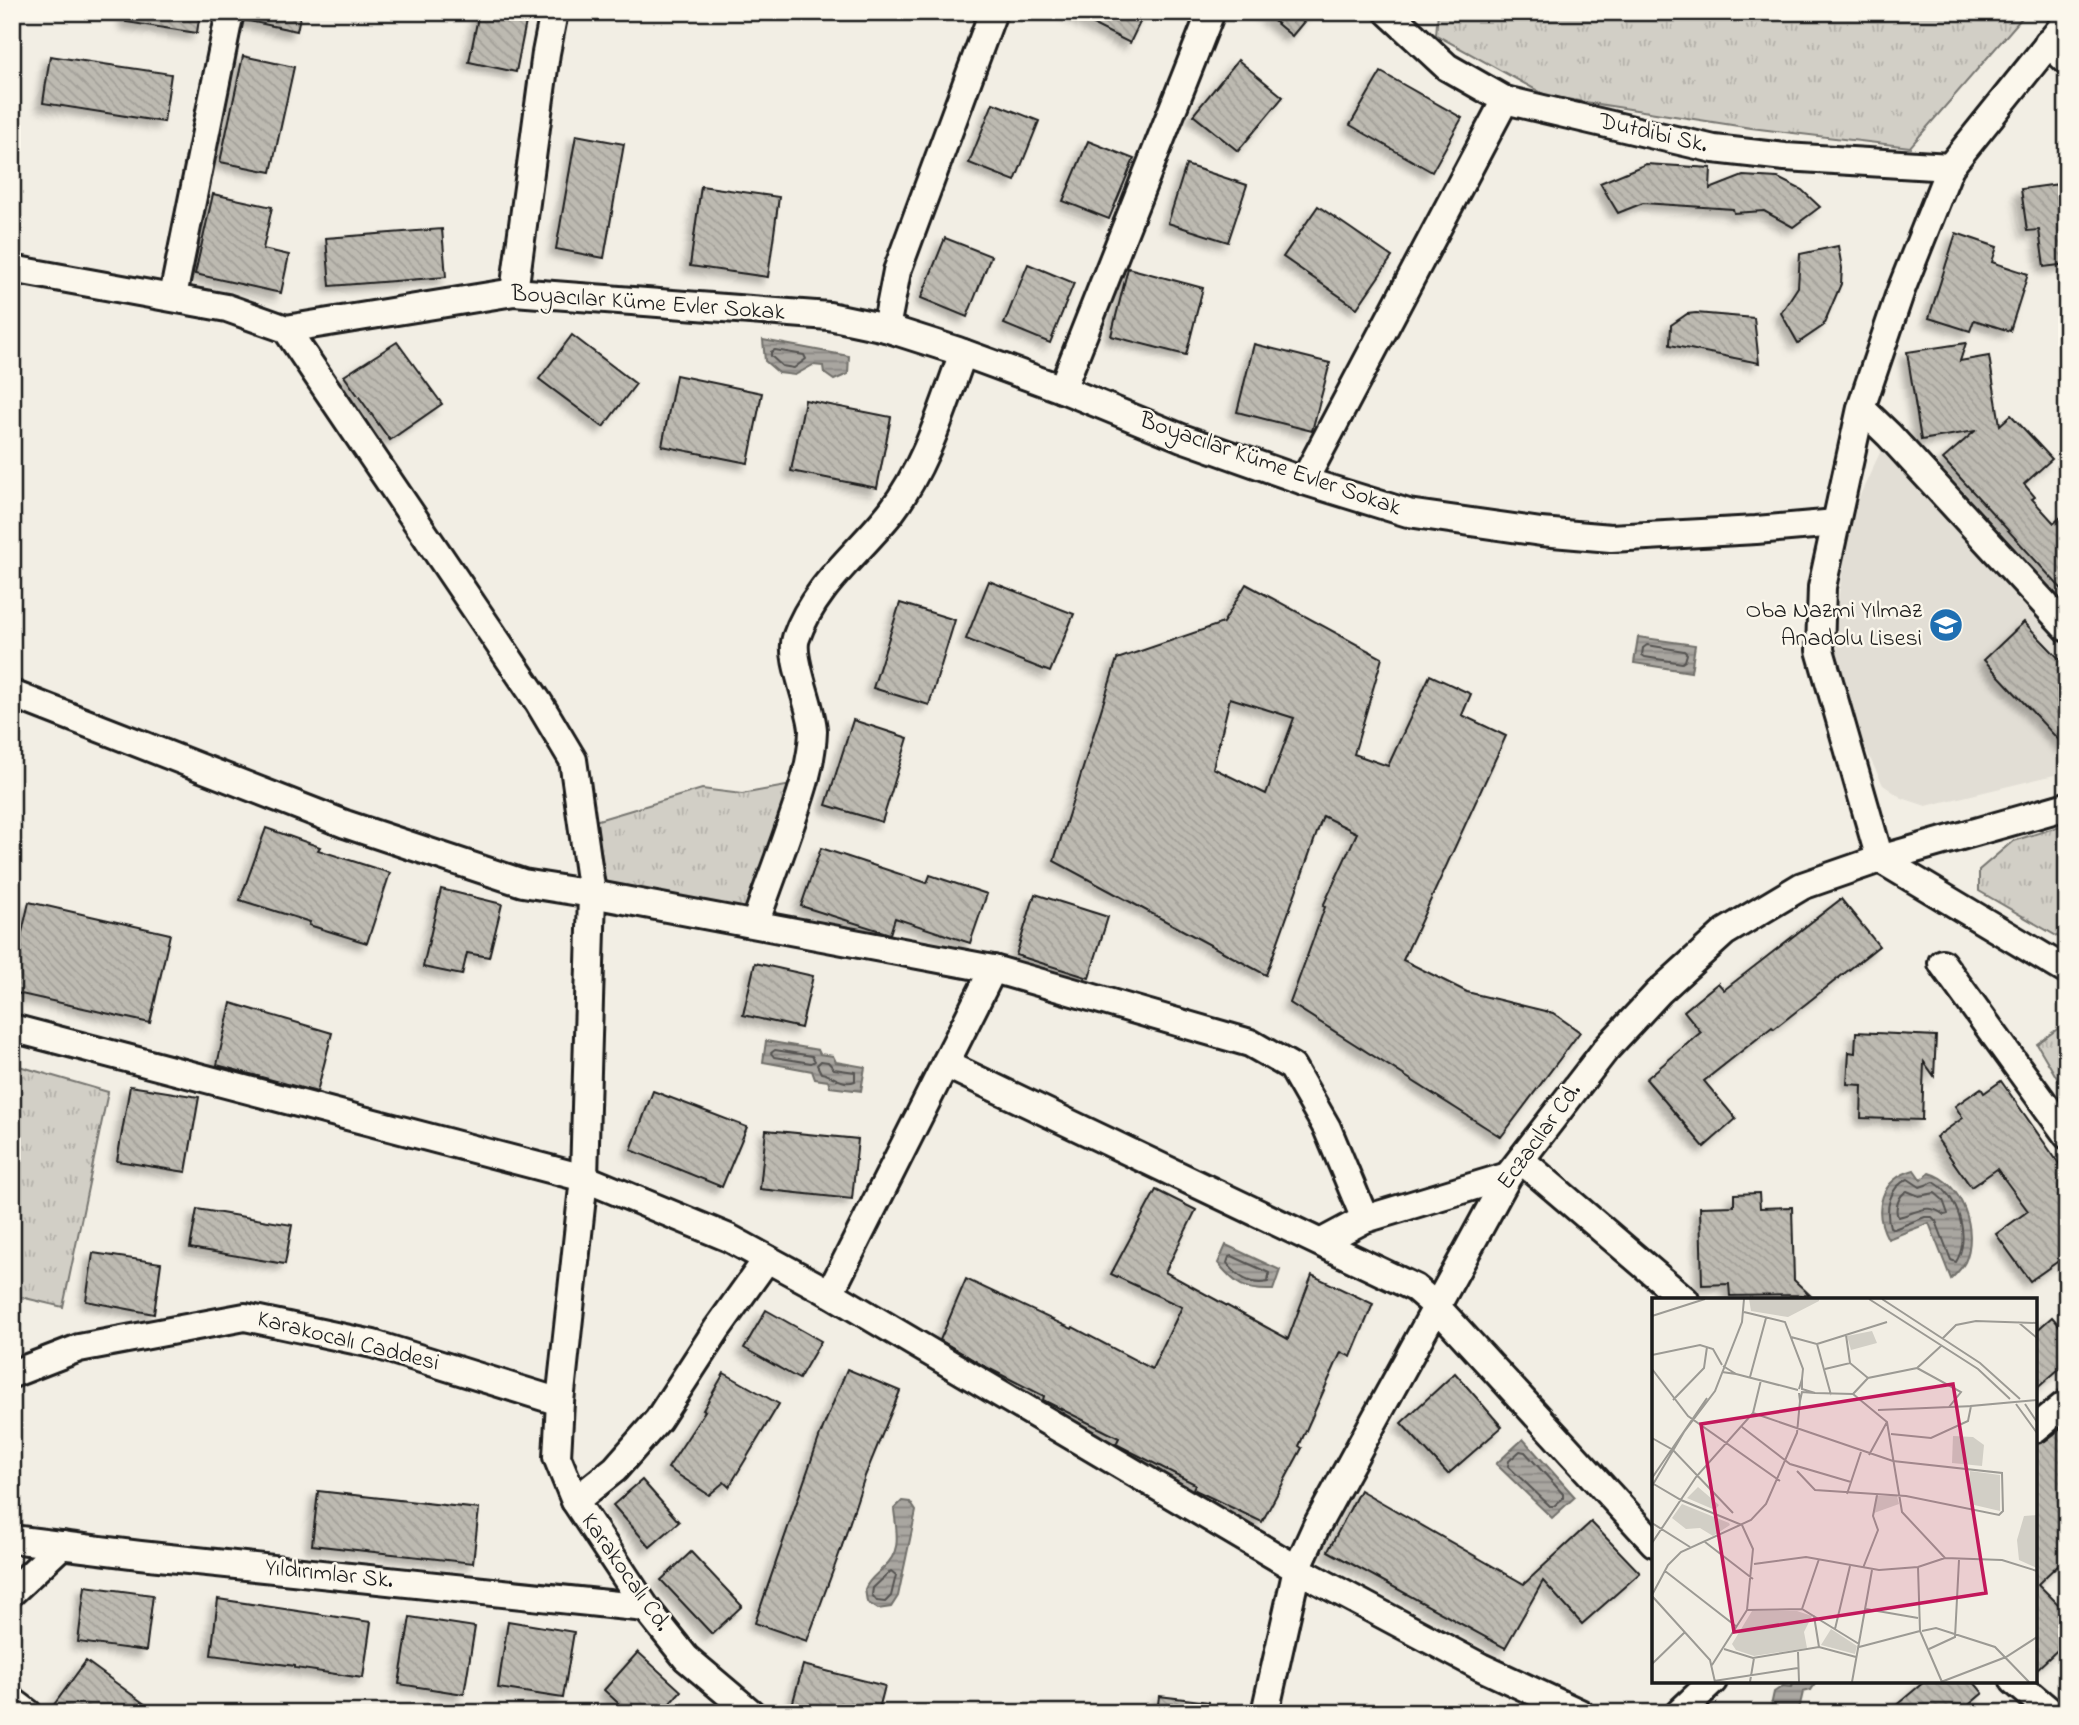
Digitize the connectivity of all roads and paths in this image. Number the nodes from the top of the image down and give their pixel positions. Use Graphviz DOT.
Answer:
graph roads {
  1 [pos="230,12"];
  2 [pos="554,12"];
  3 [pos="1211,12"];
  4 [pos="1388,12"];
  5 [pos="983,15"];
  6 [pos="2067,20"];
  7 [pos="1415,25"];
  8 [pos="2057,52"];
  9 [pos="1505,100"];
  10 [pos="1950,167"];
  11 [pos="12,269"];
  12 [pos="514,292"];
  13 [pos="173,296"];
  14 [pos="286,328"];
  15 [pos="886,328"];
  16 [pos="963,353"];
  17 [pos="1062,389"];
  18 [pos="1861,408"];
  19 [pos="1304,481"];
  20 [pos="1836,523"];
  21 [pos="2067,628"];
  22 [pos="12,694"];
  23 [pos="2067,806"];
  24 [pos="1880,859"];
  25 [pos="592,894"];
  26 [pos="755,924"];
  27 [pos="1942,963"];
  28 [pos="993,969"];
  29 [pos="2067,971"];
  30 [pos="12,1028"];
  31 [pos="945,1064"];
  32 [pos="2067,1135"];
  33 [pos="1515,1168"];
  34 [pos="584,1178"];
  35 [pos="1365,1219"];
  36 [pos="1322,1242"];
  37 [pos="766,1259"];
  38 [pos="830,1293"];
  39 [pos="1682,1298"];
  40 [pos="1436,1306"];
  41 [pos="12,1374"];
  42 [pos="560,1402"];
  43 [pos="2067,1403"];
  44 [pos="2037,1427"];
  45 [pos="575,1501"];
  46 [pos="12,1539"];
  47 [pos="1652,1541"];
  48 [pos="62,1545"];
  49 [pos="1297,1569"];
  50 [pos="12,1592"];
  51 [pos="646,1608"];
  52 [pos="1711,1683"];
  53 [pos="2016,1683"];
  54 [pos="12,1701"];
  55 [pos="28,1713"];
  56 [pos="751,1713"];
  57 [pos="1265,1713"];
  58 [pos="1580,1713"];
  59 [pos="1679,1713"];
  60 [pos="2052,1713"];
  1 -- 13 [label="street"];
  2 -- 12 [label="street"];
  3 -- 17 [label="street"];
  4 -- 7 [label="street, Dutdibi Sk."];
  5 -- 15 [label="street"];
  6 -- 8 [label="street"];
  7 -- 9 [label="street, Dutdibi Sk."];
  8 -- 10 [label="street"];
  9 -- 10 [label="street, Dutdibi Sk."];
  9 -- 19 [label="street"];
  10 -- 18 [label="street"];
  11 -- 13 [label="street"];
  12 -- 14 [label="street, Boyacılar Küme Evler Sokak"];
  12 -- 15 [label="street, Boyacılar Küme Evler Sokak"];
  13 -- 14 [label="street"];
  14 -- 25 [label="street, Karakocalı Cd."];
  15 -- 16 [label="street, Boyacılar Küme Evler Sokak"];
  16 -- 17 [label="street, Boyacılar Küme Evler Sokak"];
  16 -- 26 [label="street"];
  17 -- 19 [label="street, Boyacılar Küme Evler Sokak"];
  18 -- 20 [label="street"];
  18 -- 21 [label="street"];
  19 -- 20 [label="street, Boyacılar Küme Evler Sokak"];
  20 -- 24 [label="street"];
  22 -- 25 [label="street"];
  23 -- 24 [label="street, Eczacılar Cd."];
  24 -- 29 [label="street"];
  24 -- 33 [label="street, Eczacılar Cd."];
  25 -- 26 [label="street"];
  25 -- 34 [label="street, Karakocalı Cd."];
  26 -- 28 [label="street"];
  27 -- 32 [label="street"];
  28 -- 31 [label="street"];
  28 -- 35 [label="street"];
  30 -- 34 [label="street"];
  31 -- 36 [label="street"];
  31 -- 38 [label="street"];
  33 -- 35 [label="street"];
  33 -- 39 [label="street"];
  33 -- 40 [label="street, Eczacılar Cd."];
  34 -- 37 [label="street"];
  34 -- 42 [label="street, Karakocalı Cd."];
  35 -- 36 [label="street"];
  36 -- 40 [label="street"];
  37 -- 38 [label="street"];
  37 -- 45 [label="street"];
  38 -- 49 [label="street"];
  40 -- 47 [label="street"];
  40 -- 49 [label="street, Eczacılar Cd."];
  41 -- 42 [label="street, Karakocalı Caddesi"];
  42 -- 45 [label="street, Karakocalı Cd."];
  43 -- 44 [label="street"];
  45 -- 51 [label="street, Karakocalı Cd."];
  46 -- 48 [label="street, Yıldırımlar Sk."];
  48 -- 50 [label="street"];
  48 -- 51 [label="street, Yıldırımlar Sk."];
  49 -- 57 [label="street, Eczacılar Cd."];
  49 -- 58 [label="street"];
  51 -- 56 [label="street, Karakocalı Cd."];
  52 -- 59 [label="street"];
  53 -- 60 [label="street"];
  54 -- 55 [label="street"];
}
